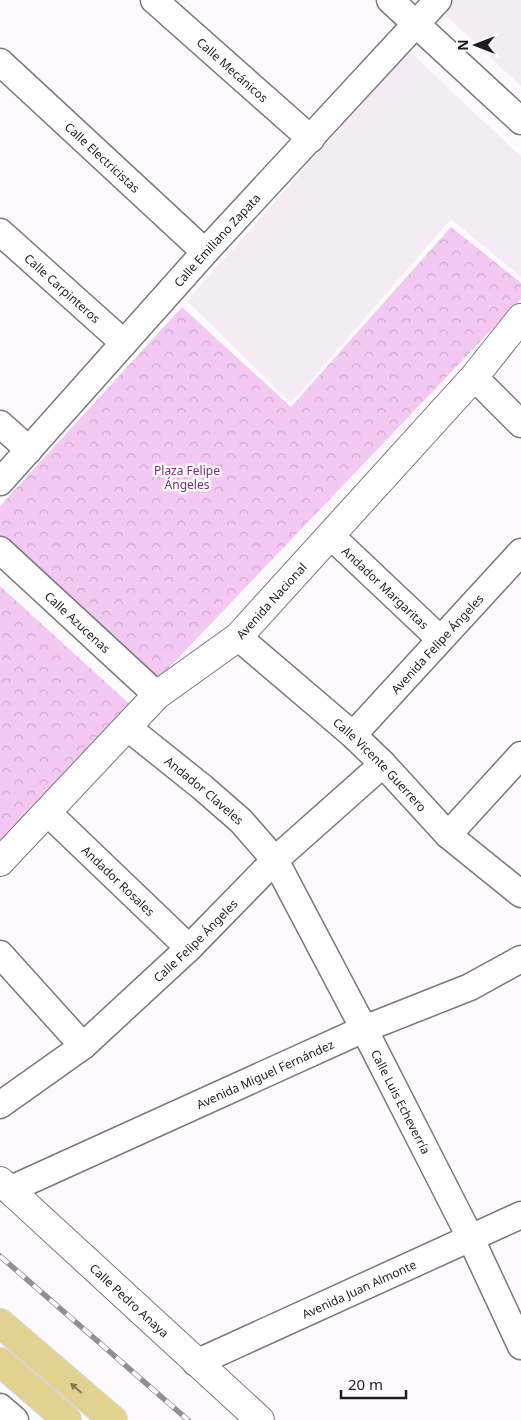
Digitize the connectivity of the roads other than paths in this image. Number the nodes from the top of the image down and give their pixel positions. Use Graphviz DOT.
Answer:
graph roads {
  1 [pos="154,0"];
  2 [pos="390,0"];
  3 [pos="438,0"];
  4 [pos="416,24"];
  5 [pos="0,62"];
  6 [pos="521,121"];
  7 [pos="311,139"];
  8 [pos="0,232"];
  9 [pos="205,252"];
  10 [pos="521,318"];
  11 [pos="124,343"];
  12 [pos="474,377"];
  13 [pos="0,424"];
  14 [pos="521,424"];
  15 [pos="29,450"];
  16 [pos="0,482"];
  17 [pos="331,536"];
  18 [pos="0,550"];
  19 [pos="521,552"];
  20 [pos="238,637"];
  21 [pos="440,639"];
  22 [pos="157,695"];
  23 [pos="127,727"];
  24 [pos="353,735"];
  25 [pos="521,755"];
  26 [pos="383,764"];
  27 [pos="47,812"];
  28 [pos="448,835"];
  29 [pos="275,860"];
  30 [pos="0,862"];
  31 [pos="521,894"];
  32 [pos="189,948"];
  33 [pos="0,954"];
  34 [pos="521,959"];
  35 [pos="364,1029"];
  36 [pos="83,1046"];
  37 [pos="0,1106"];
  38 [pos="4,1186"];
  39 [pos="521,1215"];
  40 [pos="471,1238"];
  41 [pos="0,1323"];
  42 [pos="521,1346"];
  43 [pos="0,1362"];
  44 [pos="196,1363"];
  45 [pos="0,1407"];
  46 [pos="15,1420"];
  47 [pos="67,1420"];
  48 [pos="113,1420"];
  49 [pos="260,1420"];
  1 -- 7 [label="street, Calle Mecánicos"];
  2 -- 4 [label="street"];
  3 -- 4 [label="street, Calle Emiliano Zapata"];
  4 -- 6 [label="street"];
  4 -- 7 [label="street, Calle Emiliano Zapata"];
  5 -- 9 [label="street, Calle Electricistas"];
  7 -- 9 [label="street, Calle Emiliano Zapata"];
  8 -- 11 [label="street, Calle Carpinteros"];
  9 -- 11 [label="street, Calle Emiliano Zapata"];
  10 -- 12 [label="street, Avenida Nacional"];
  11 -- 15 [label="street, Calle Emiliano Zapata"];
  12 -- 14 [label="street"];
  12 -- 17 [label="street, Avenida Nacional"];
  13 -- 15 [label="street"];
  15 -- 16 [label="street, Calle Emiliano Zapata"];
  17 -- 20 [label="street, Avenida Nacional"];
  17 -- 21 [label="street, Andador Margaritas"];
  18 -- 22 [label="street, Calle Azucenas"];
  19 -- 21 [label="street, Avenida Felipe Ángeles"];
  20 -- 22 [label="street, Avenida Nacional"];
  20 -- 24 [label="street, Calle Vicente Guerrero"];
  21 -- 24 [label="street, Avenida Felipe Ángeles"];
  22 -- 23 [label="street, Avenida Nacional"];
  23 -- 27 [label="street, Avenida Nacional"];
  23 -- 29 [label="street, Andador Claveles"];
  24 -- 26 [label="street, Calle Vicente Guerrero"];
  25 -- 28 [label="street"];
  26 -- 28 [label="street, Calle Vicente Guerrero"];
  26 -- 29 [label="street, Calle Felipe Ángeles"];
  27 -- 30 [label="street, Avenida Nacional"];
  27 -- 32 [label="street, Andador Rosales"];
  28 -- 31 [label="street, Calle Vicente Guerrero"];
  29 -- 32 [label="street, Calle Felipe Ángeles"];
  29 -- 35 [label="street, Calle Luis Echeverría"];
  32 -- 36 [label="street, Calle Felipe Ángeles"];
  33 -- 36 [label="street"];
  34 -- 35 [label="street, Avenida Miguel Fernández"];
  35 -- 38 [label="street, Avenida Miguel Fernández"];
  35 -- 40 [label="street, Calle Luis Echeverría"];
  36 -- 37 [label="street, Calle Felipe Ángeles"];
  38 -- 44 [label="street, Calle Pedro Anaya"];
  39 -- 40 [label="street, Avenida Juan Almonte"];
  40 -- 42 [label="street, Calle Luis Echeverría"];
  40 -- 44 [label="street, Avenida Juan Almonte"];
  48 -- 41 [label="main road, one-way"];
  43 -- 47 [label="main road"];
  44 -- 49 [label="street, Calle Pedro Anaya"];
  45 -- 46 [label="street"];
}
